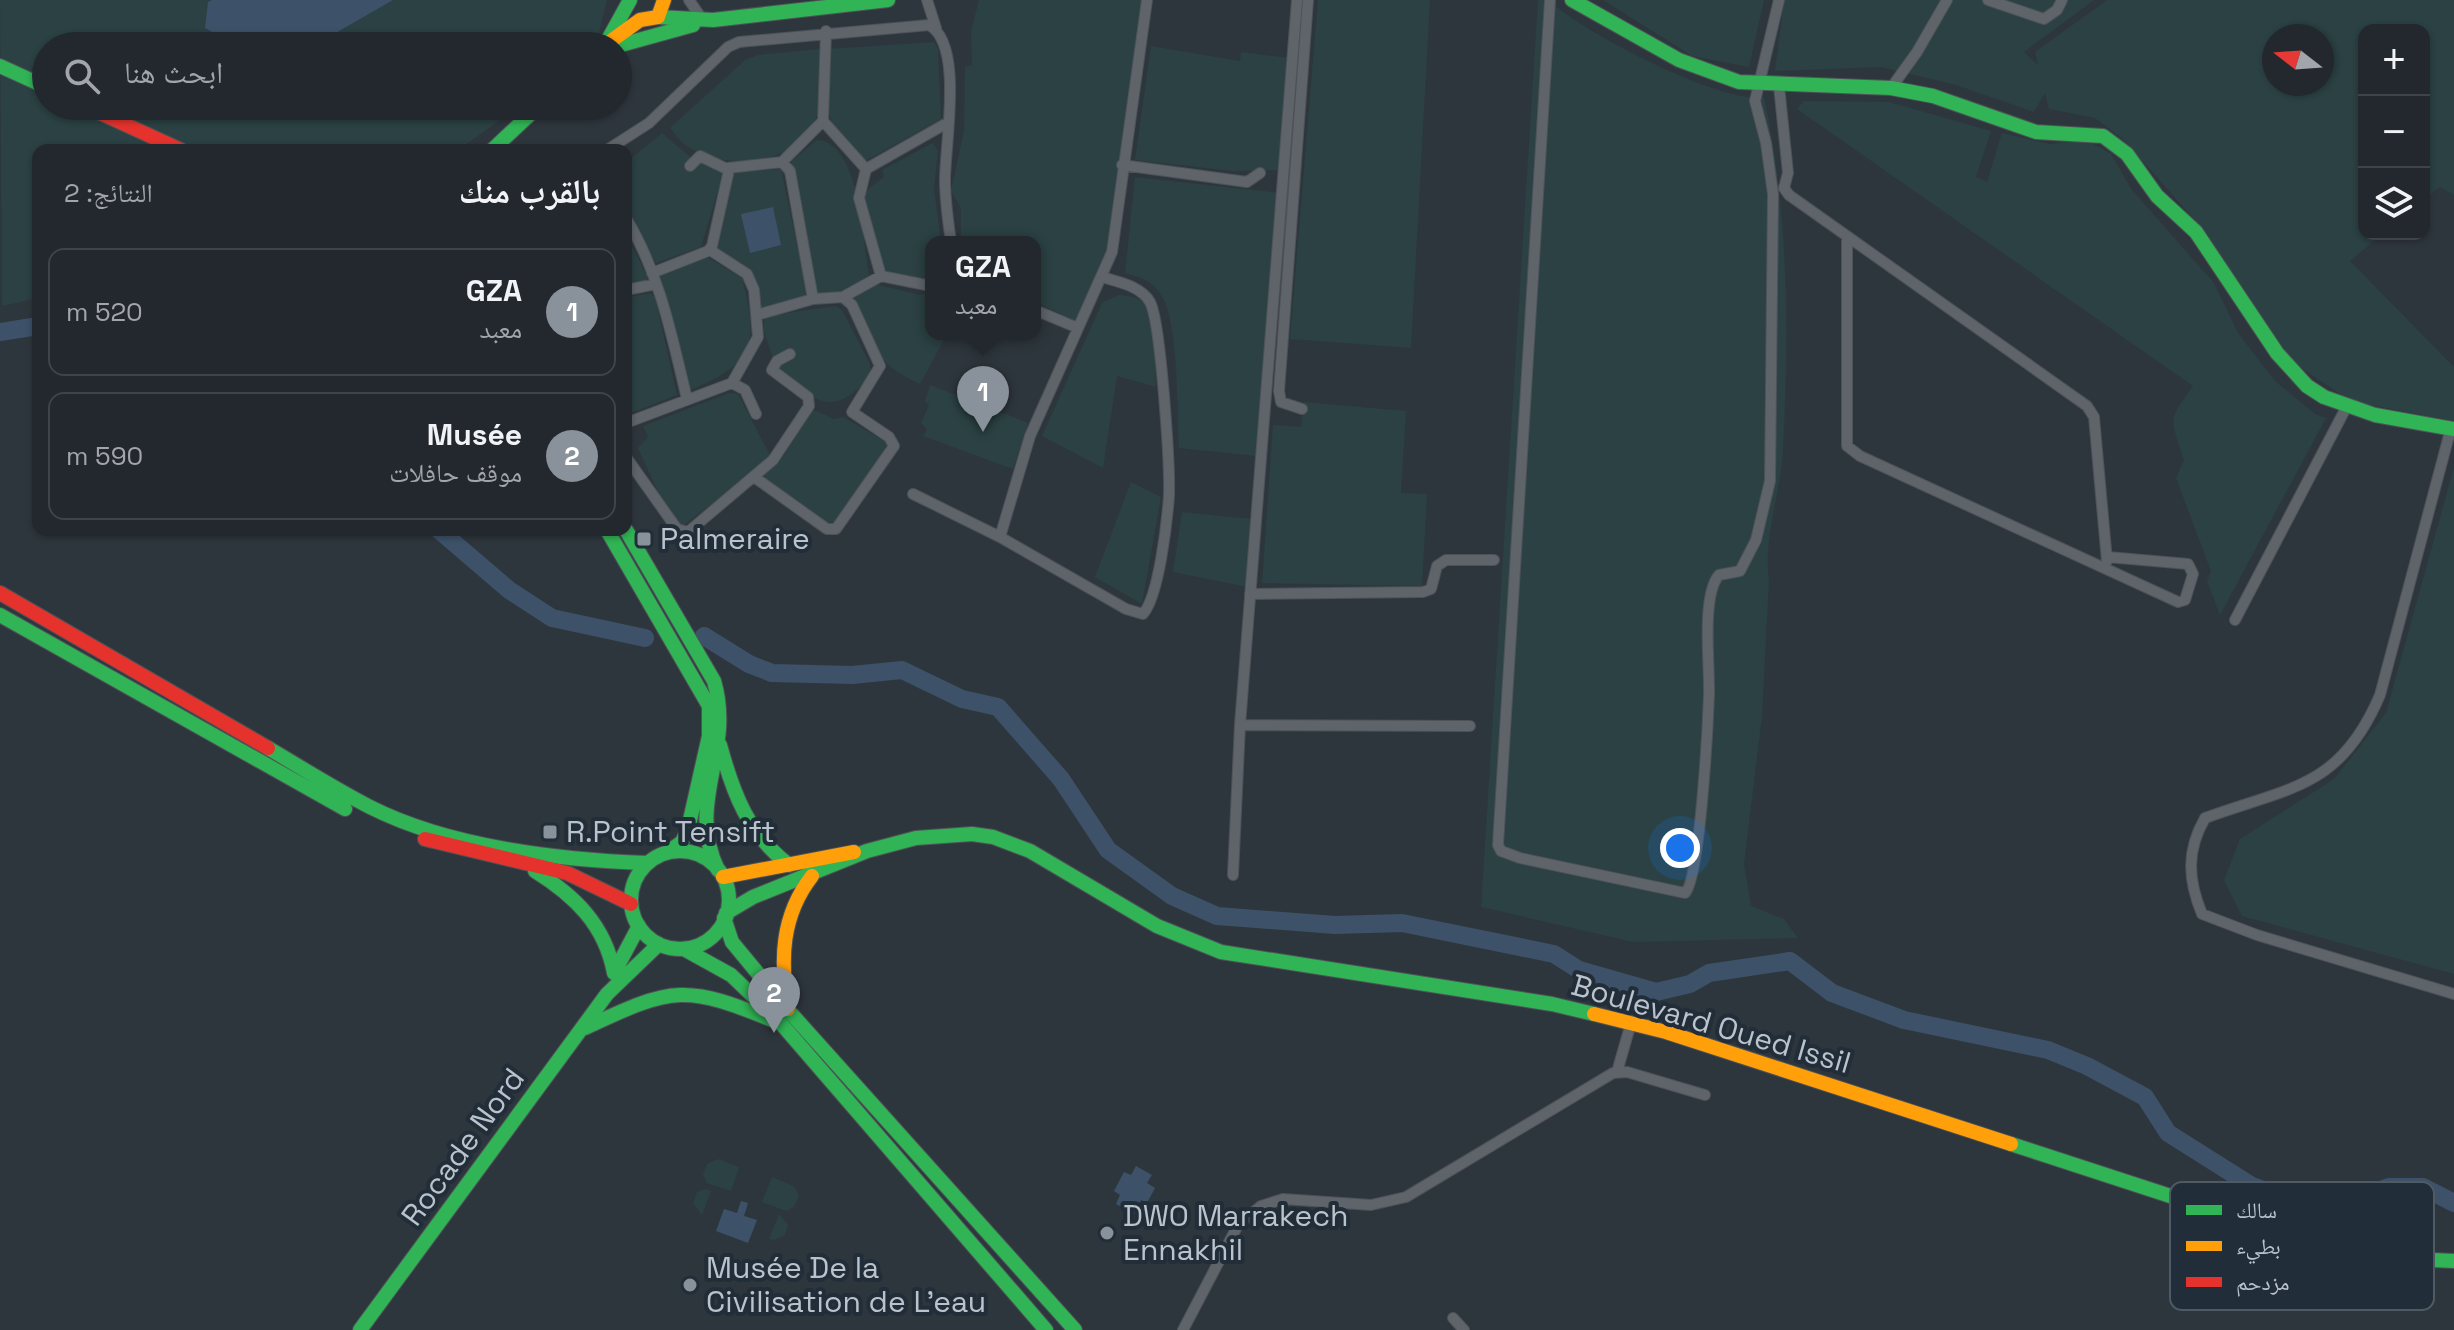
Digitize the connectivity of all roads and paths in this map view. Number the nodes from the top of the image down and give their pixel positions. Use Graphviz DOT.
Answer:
graph roads {
  1 [pos="689,0"];
  2 [pos="888,0"];
  3 [pos="927,0"];
  4 [pos="1147,0"];
  5 [pos="1297,0"];
  6 [pos="1308,0"];
  7 [pos="1550,0"];
  8 [pos="1572,0"];
  9 [pos="1779,0"];
  10 [pos="1947,0"];
  11 [pos="1988,0"];
  12 [pos="2062,0"];
  13 [pos="630,2"];
  14 [pos="662,7"];
  15 [pos="706,18"];
  16 [pos="640,20"];
  17 [pos="936,28"];
  18 [pos="826,31"];
  19 [pos="615,32"];
  20 [pos="625,32"];
  21 [pos="632,39"];
  22 [pos="0,66"];
  23 [pos="32,81"];
  24 [pos="1758,85"];
  25 [pos="1779,86"];
  26 [pos="1891,88"];
  27 [pos="115,120"];
  28 [pos="524,120"];
  29 [pos="823,121"];
  30 [pos="947,123"];
  31 [pos="168,144"];
  32 [pos="498,144"];
  33 [pos="616,144"];
  34 [pos="782,162"];
  35 [pos="1122,165"];
  36 [pos="690,166"];
  37 [pos="728,168"];
  38 [pos="866,169"];
  39 [pos="1260,173"];
  40 [pos="632,231"];
  41 [pos="950,236"];
  42 [pos="1847,237"];
  43 [pos="710,250"];
  44 [pos="881,276"];
  45 [pos="1102,277"];
  46 [pos="654,278"];
  47 [pos="925,285"];
  48 [pos="632,287"];
  49 [pos="843,297"];
  50 [pos="813,299"];
  51 [pos="1041,313"];
  52 [pos="757,315"];
  53 [pos="1078,328"];
  54 [pos="790,354"];
  55 [pos="732,383"];
  56 [pos="687,399"];
  57 [pos="2347,406"];
  58 [pos="1302,409"];
  59 [pos="756,414"];
  60 [pos="632,421"];
  61 [pos="2452,428"];
  62 [pos="632,465"];
  63 [pos="754,477"];
  64 [pos="913,494"];
  65 [pos="611,536"];
  66 [pos="630,536"];
  67 [pos="1000,537"];
  68 [pos="2108,557"];
  69 [pos="1494,560"];
  70 [pos="2105,570"];
  71 [pos="0,593"];
  72 [pos="1250,594"];
  73 [pos="0,615"];
  74 [pos="2235,620"];
  75 [pos="707,683"];
  76 [pos="1240,725"];
  77 [pos="1470,726"];
  78 [pos="720,745"];
  79 [pos="867,851"];
  80 [pos="668,852"];
  81 [pos="522,863"];
  82 [pos="647,863"];
  83 [pos="789,865"];
  84 [pos="720,874"];
  85 [pos="814,874"];
  86 [pos="1233,875"];
  87 [pos="631,904"];
  88 [pos="725,915"];
  89 [pos="639,926"];
  90 [pos="659,944"];
  91 [pos="684,949"];
  92 [pos="614,973"];
  93 [pos="607,994"];
  94 [pos="2454,994"];
  95 [pos="788,1010"];
  96 [pos="777,1022"];
  97 [pos="1631,1023"];
  98 [pos="583,1029"];
  99 [pos="1617,1072"];
  100 [pos="1705,1095"];
  101 [pos="2170,1196"];
  102 [pos="2434,1260"];
  103 [pos="2454,1261"];
  104 [pos="1453,1318"];
  105 [pos="360,1330"];
  106 [pos="1046,1330"];
  107 [pos="1075,1330"];
  108 [pos="1183,1330"];
  109 [pos="1464,1330"];
  1 -- 15 [label="street"];
  2 -- 15 [label="main road"];
  3 -- 17 [label="street"];
  4 -- 35 [label="street"];
  5 -- 72 [label="street"];
  6 -- 58 [label="street"];
  7 -- 24 [label="street"];
  8 -- 24 [label="main road"];
  9 -- 24 [label="street"];
  10 -- 26 [label="street"];
  11 -- 12 [label="street"];
  13 -- 16 [label="main road"];
  13 -- 19 [label="main road"];
  14 -- 15 [label="main road"];
  14 -- 16 [label="main road"];
  15 -- 21 [label="main road"];
  16 -- 20 [label="main road"];
  17 -- 18 [label="street"];
  17 -- 30 [label="street"];
  18 -- 29 [label="street"];
  18 -- 33 [label="street"];
  22 -- 23 [label="main road"];
  24 -- 25 [label="main road"];
  25 -- 26 [label="main road"];
  25 -- 42 [label="street"];
  26 -- 57 [label="main road"];
  27 -- 31 [label="main road"];
  28 -- 32 [label="main road"];
  29 -- 34 [label="street"];
  29 -- 38 [label="street"];
  30 -- 38 [label="street"];
  30 -- 41 [label="street"];
  34 -- 37 [label="street"];
  34 -- 50 [label="street"];
  35 -- 39 [label="street"];
  35 -- 45 [label="street"];
  36 -- 37 [label="street"];
  37 -- 43 [label="street"];
  38 -- 44 [label="street"];
  40 -- 46 [label="street"];
  42 -- 68 [label="street"];
  42 -- 70 [label="street"];
  43 -- 46 [label="street"];
  43 -- 52 [label="street"];
  44 -- 47 [label="street"];
  44 -- 49 [label="street"];
  45 -- 53 [label="street"];
  45 -- 67 [label="street"];
  46 -- 48 [label="street"];
  46 -- 56 [label="street"];
  49 -- 50 [label="street"];
  49 -- 63 [label="street"];
  50 -- 52 [label="street"];
  51 -- 53 [label="street"];
  52 -- 55 [label="street"];
  53 -- 67 [label="street"];
  54 -- 63 [label="street"];
  55 -- 56 [label="street"];
  55 -- 59 [label="street"];
  56 -- 60 [label="street"];
  57 -- 61 [label="main road"];
  57 -- 74 [label="street"];
  61 -- 94 [label="street"];
  62 -- 63 [label="street"];
  64 -- 67 [label="street"];
  65 -- 75 [label="main road"];
  66 -- 75 [label="main road"];
  68 -- 70 [label="street"];
  68 -- 70 [label="street"];
  69 -- 72 [label="street"];
  71 -- 82 [label="main road"];
  72 -- 76 [label="street"];
  73 -- 81 [label="main road"];
  75 -- 78 [label="main road"];
  75 -- 80 [label="main road"];
  76 -- 77 [label="street"];
  76 -- 86 [label="street"];
  78 -- 83 [label="main road"];
  78 -- 84 [label="main road"];
  79 -- 83 [label="main road, Boulevard Oued Issil"];
  79 -- 85 [label="main road, Boulevard Oued Issil"];
  79 -- 97 [label="main road, Boulevard Oued Issil"];
  80 -- 82 [label="main road"];
  80 -- 84 [label="main road"];
  81 -- 87 [label="main road"];
  81 -- 92 [label="main road"];
  82 -- 87 [label="main road"];
  83 -- 84 [label="main road, Boulevard Oued Issil"];
  84 -- 88 [label="main road"];
  85 -- 88 [label="main road, Boulevard Oued Issil"];
  85 -- 95 [label="main road"];
  87 -- 89 [label="main road"];
  88 -- 91 [label="main road"];
  88 -- 95 [label="main road"];
  89 -- 90 [label="main road"];
  89 -- 92 [label="main road"];
  90 -- 91 [label="main road"];
  90 -- 93 [label="main road"];
  91 -- 96 [label="main road"];
  92 -- 93 [label="main road"];
  93 -- 98 [label="main road, Rocade Nord"];
  95 -- 107 [label="main road"];
  96 -- 98 [label="main road"];
  96 -- 106 [label="main road"];
  97 -- 99 [label="street"];
  97 -- 101 [label="main road, Boulevard Oued Issil"];
  98 -- 105 [label="main road, Rocade Nord"];
  99 -- 100 [label="street"];
  99 -- 108 [label="street"];
  102 -- 103 [label="main road, Boulevard Oued Issil"];
  104 -- 109 [label="street"];
}
